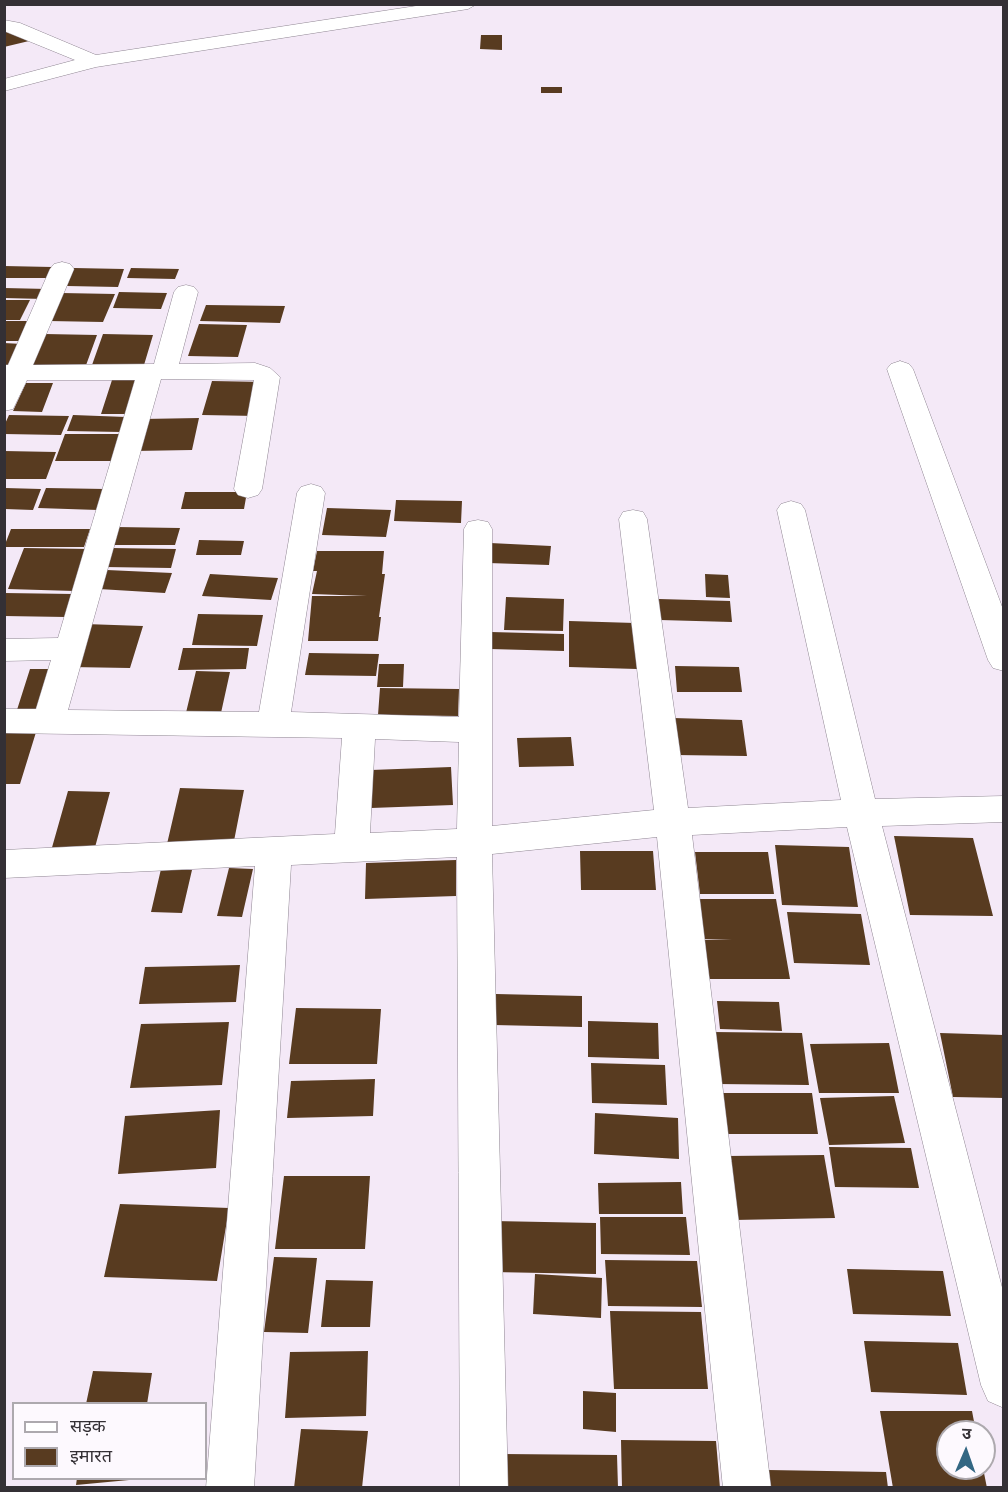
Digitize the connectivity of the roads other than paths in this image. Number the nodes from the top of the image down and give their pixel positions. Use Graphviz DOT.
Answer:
graph roads {
  1 [pos="468,4"];
  2 [pos="4,25"];
  3 [pos="95,62"];
  4 [pos="4,85"];
  5 [pos="62,269"];
  6 [pos="186,292"];
  7 [pos="900,369"];
  8 [pos="157,372"];
  9 [pos="11,373"];
  10 [pos="4,403"];
  11 [pos="248,489"];
  12 [pos="311,493"];
  13 [pos="791,510"];
  14 [pos="633,519"];
  15 [pos="478,529"];
  16 [pos="4,650"];
  17 [pos="70,650"];
  18 [pos="1004,660"];
  19 [pos="4,721"];
  20 [pos="49,721"];
  21 [pos="273,724"];
  22 [pos="360,728"];
  23 [pos="476,730"];
  24 [pos="1004,809"];
  25 [pos="861,813"];
  26 [pos="673,822"];
  27 [pos="474,842"];
  28 [pos="352,847"];
  29 [pos="274,851"];
  30 [pos="4,864"];
  31 [pos="1004,1385"];
  32 [pos="230,1488"];
  33 [pos="484,1488"];
  34 [pos="747,1488"];
  1 -- 3 [label="street"];
  2 -- 3 [label="street"];
  3 -- 4 [label="street"];
  5 -- 9 [label="street"];
  6 -- 8 [label="street"];
  7 -- 18 [label="street"];
  8 -- 9 [label="street"];
  8 -- 11 [label="street"];
  8 -- 17 [label="street"];
  9 -- 10 [label="street"];
  12 -- 21 [label="street"];
  13 -- 25 [label="street"];
  14 -- 26 [label="street"];
  15 -- 23 [label="street"];
  16 -- 17 [label="street"];
  17 -- 20 [label="street"];
  19 -- 20 [label="street"];
  20 -- 21 [label="street"];
  21 -- 22 [label="street"];
  22 -- 23 [label="street"];
  22 -- 28 [label="street"];
  23 -- 27 [label="street"];
  24 -- 25 [label="street"];
  25 -- 26 [label="street"];
  25 -- 31 [label="street"];
  26 -- 27 [label="street"];
  26 -- 34 [label="street"];
  27 -- 28 [label="street"];
  27 -- 33 [label="street"];
  28 -- 29 [label="street"];
  29 -- 30 [label="street"];
  29 -- 32 [label="street"];
}
